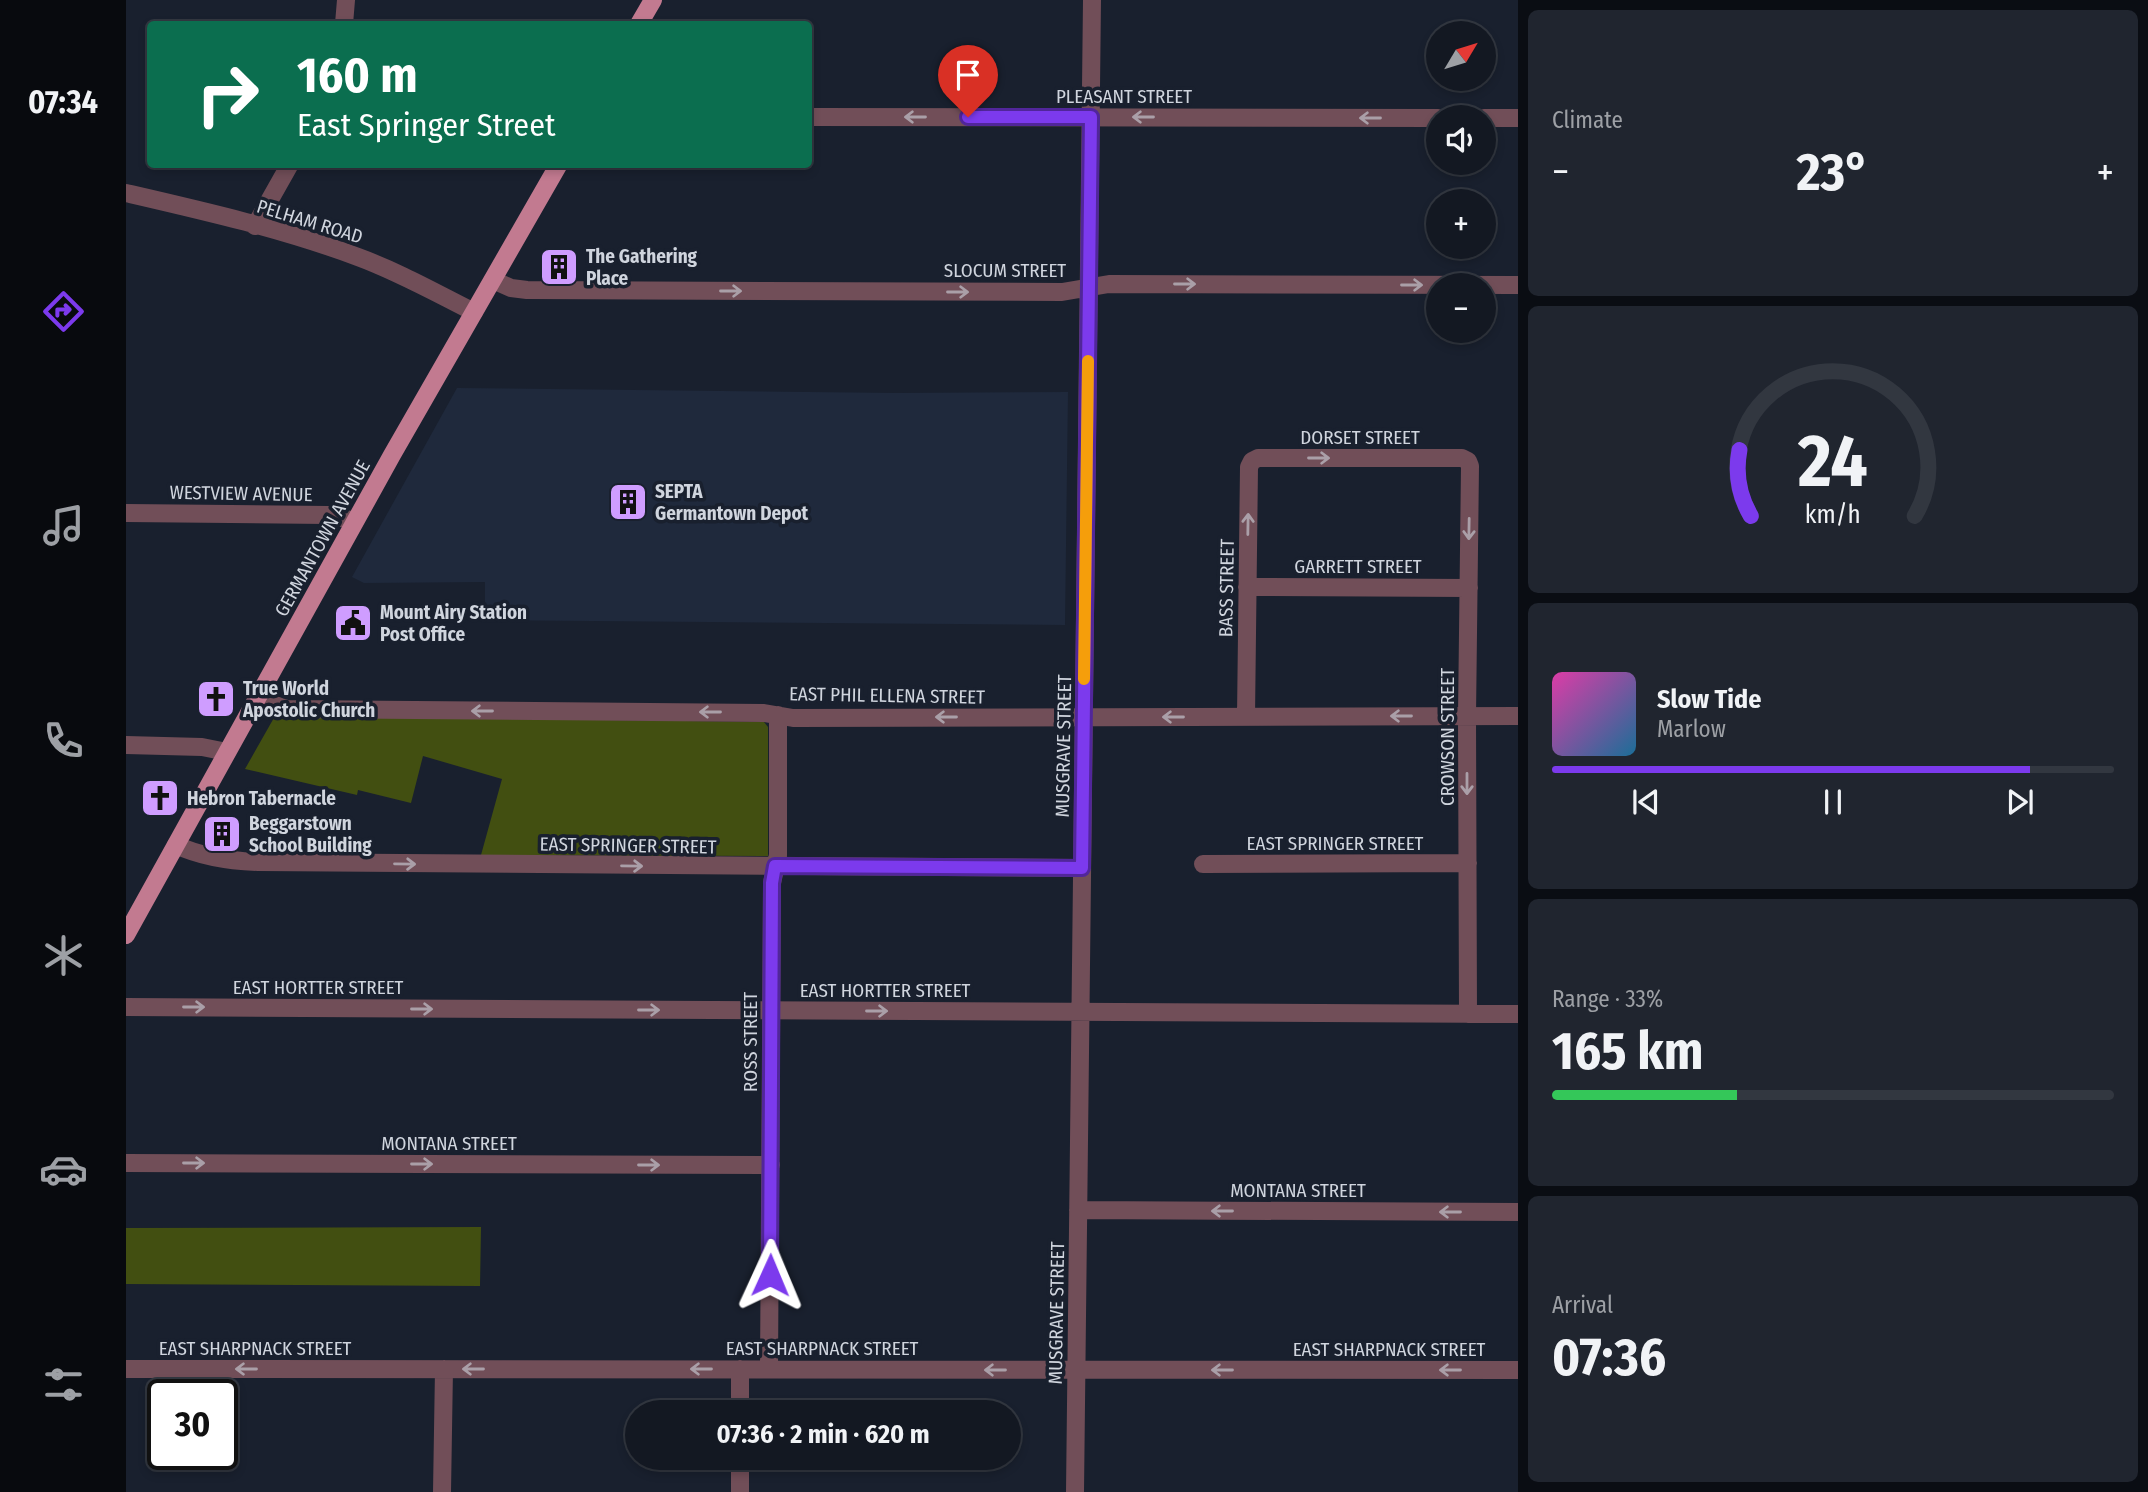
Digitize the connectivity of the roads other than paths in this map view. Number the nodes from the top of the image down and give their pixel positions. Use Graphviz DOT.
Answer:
graph roads {
  1 [pos="346,0"];
  2 [pos="653,0"];
  3 [pos="1092,0"];
  4 [pos="344,21"];
  5 [pos="641,21"];
  6 [pos="812,117"];
  7 [pos="1091,117"];
  8 [pos="1426,118"];
  9 [pos="1496,118"];
  10 [pos="1518,118"];
  11 [pos="287,168"];
  12 [pos="557,168"];
  13 [pos="126,193"];
  14 [pos="255,226"];
  15 [pos="493,280"];
  16 [pos="1518,285"];
  17 [pos="1089,288"];
  18 [pos="474,312"];
  19 [pos="1252,461"];
  20 [pos="1468,461"];
  21 [pos="126,513"];
  22 [pos="355,521"];
  23 [pos="1247,587"];
  24 [pos="1469,587"];
  25 [pos="257,699"];
  26 [pos="778,715"];
  27 [pos="1467,716"];
  28 [pos="1518,716"];
  29 [pos="1084,717"];
  30 [pos="1245,717"];
  31 [pos="126,745"];
  32 [pos="228,752"];
  33 [pos="176,845"];
  34 [pos="1468,863"];
  35 [pos="1203,864"];
  36 [pos="775,866"];
  37 [pos="1082,868"];
  38 [pos="126,935"];
  39 [pos="126,1007"];
  40 [pos="772,1011"];
  41 [pos="1081,1012"];
  42 [pos="1468,1014"];
  43 [pos="1518,1014"];
  44 [pos="126,1163"];
  45 [pos="771,1165"];
  46 [pos="1078,1210"];
  47 [pos="1518,1212"];
  48 [pos="126,1368"];
  49 [pos="444,1369"];
  50 [pos="740,1369"];
  51 [pos="769,1369"];
  52 [pos="1076,1370"];
  53 [pos="1518,1370"];
  54 [pos="740,1400"];
  55 [pos="740,1470"];
  56 [pos="442,1492"];
  57 [pos="740,1492"];
  58 [pos="1075,1492"];
  1 -- 4 [label="street"];
  2 -- 5 [label="main road"];
  3 -- 7 [label="street, MUSGRAVE STREET"];
  7 -- 6 [label="street, PLEASANT STREET, one-way"];
  8 -- 7 [label="street, PLEASANT STREET, one-way"];
  7 -- 17 [label="street, MUSGRAVE STREET"];
  9 -- 10 [label="street"];
  11 -- 14 [label="street"];
  12 -- 15 [label="main road, GERMANTOWN AVENUE"];
  13 -- 14 [label="street, PELHAM ROAD"];
  14 -- 18 [label="street, PELHAM ROAD"];
  15 -- 17 [label="street, SLOCUM STREET, one-way"];
  15 -- 18 [label="main road, GERMANTOWN AVENUE"];
  17 -- 16 [label="street, SLOCUM STREET, one-way"];
  17 -- 29 [label="street, MUSGRAVE STREET"];
  18 -- 22 [label="main road, GERMANTOWN AVENUE"];
  19 -- 20 [label="street, DORSET STREET, one-way"];
  23 -- 19 [label="street, BASS STREET, one-way"];
  20 -- 24 [label="street, CROWSON STREET, one-way"];
  21 -- 22 [label="street, WESTVIEW AVENUE"];
  22 -- 25 [label="main road, GERMANTOWN AVENUE"];
  23 -- 24 [label="street, GARRETT STREET"];
  23 -- 30 [label="street, BASS STREET"];
  24 -- 27 [label="street, CROWSON STREET"];
  26 -- 25 [label="street, EAST PHIL ELLENA STREET, one-way"];
  25 -- 32 [label="main road, GERMANTOWN AVENUE"];
  29 -- 26 [label="street, EAST PHIL ELLENA STREET, one-way"];
  26 -- 36 [label="street, ROSS STREET"];
  27 -- 28 [label="street, EAST PHIL ELLENA STREET"];
  27 -- 30 [label="street, EAST PHIL ELLENA STREET, one-way"];
  27 -- 34 [label="street, CROWSON STREET, one-way"];
  30 -- 29 [label="street, EAST PHIL ELLENA STREET, one-way"];
  29 -- 37 [label="street, MUSGRAVE STREET"];
  31 -- 32 [label="street"];
  32 -- 33 [label="main road, GERMANTOWN AVENUE"];
  33 -- 36 [label="street, EAST SPRINGER STREET, one-way"];
  33 -- 38 [label="main road, GERMANTOWN AVENUE"];
  34 -- 35 [label="street, EAST SPRINGER STREET"];
  34 -- 42 [label="street, CROWSON STREET"];
  36 -- 37 [label="street, EAST SPRINGER STREET"];
  36 -- 40 [label="street, ROSS STREET"];
  37 -- 41 [label="street, MUSGRAVE STREET"];
  39 -- 40 [label="street, EAST HORTTER STREET, one-way"];
  40 -- 41 [label="street, EAST HORTTER STREET, one-way"];
  40 -- 45 [label="street, ROSS STREET"];
  41 -- 42 [label="street, EAST HORTTER STREET"];
  41 -- 46 [label="street, MUSGRAVE STREET"];
  42 -- 43 [label="street, EAST HORTTER STREET"];
  44 -- 45 [label="street, MONTANA STREET, one-way"];
  45 -- 51 [label="street, ROSS STREET"];
  47 -- 46 [label="street, MONTANA STREET, one-way"];
  46 -- 52 [label="street, MUSGRAVE STREET"];
  49 -- 48 [label="street, EAST SHARPNACK STREET, one-way"];
  50 -- 49 [label="street, EAST SHARPNACK STREET, one-way"];
  49 -- 56 [label="street"];
  50 -- 51 [label="street, EAST SHARPNACK STREET"];
  50 -- 54 [label="street"];
  52 -- 51 [label="street, EAST SHARPNACK STREET, one-way"];
  53 -- 52 [label="street, EAST SHARPNACK STREET, one-way"];
  52 -- 58 [label="street, MUSGRAVE STREET"];
  55 -- 57 [label="street"];
}
